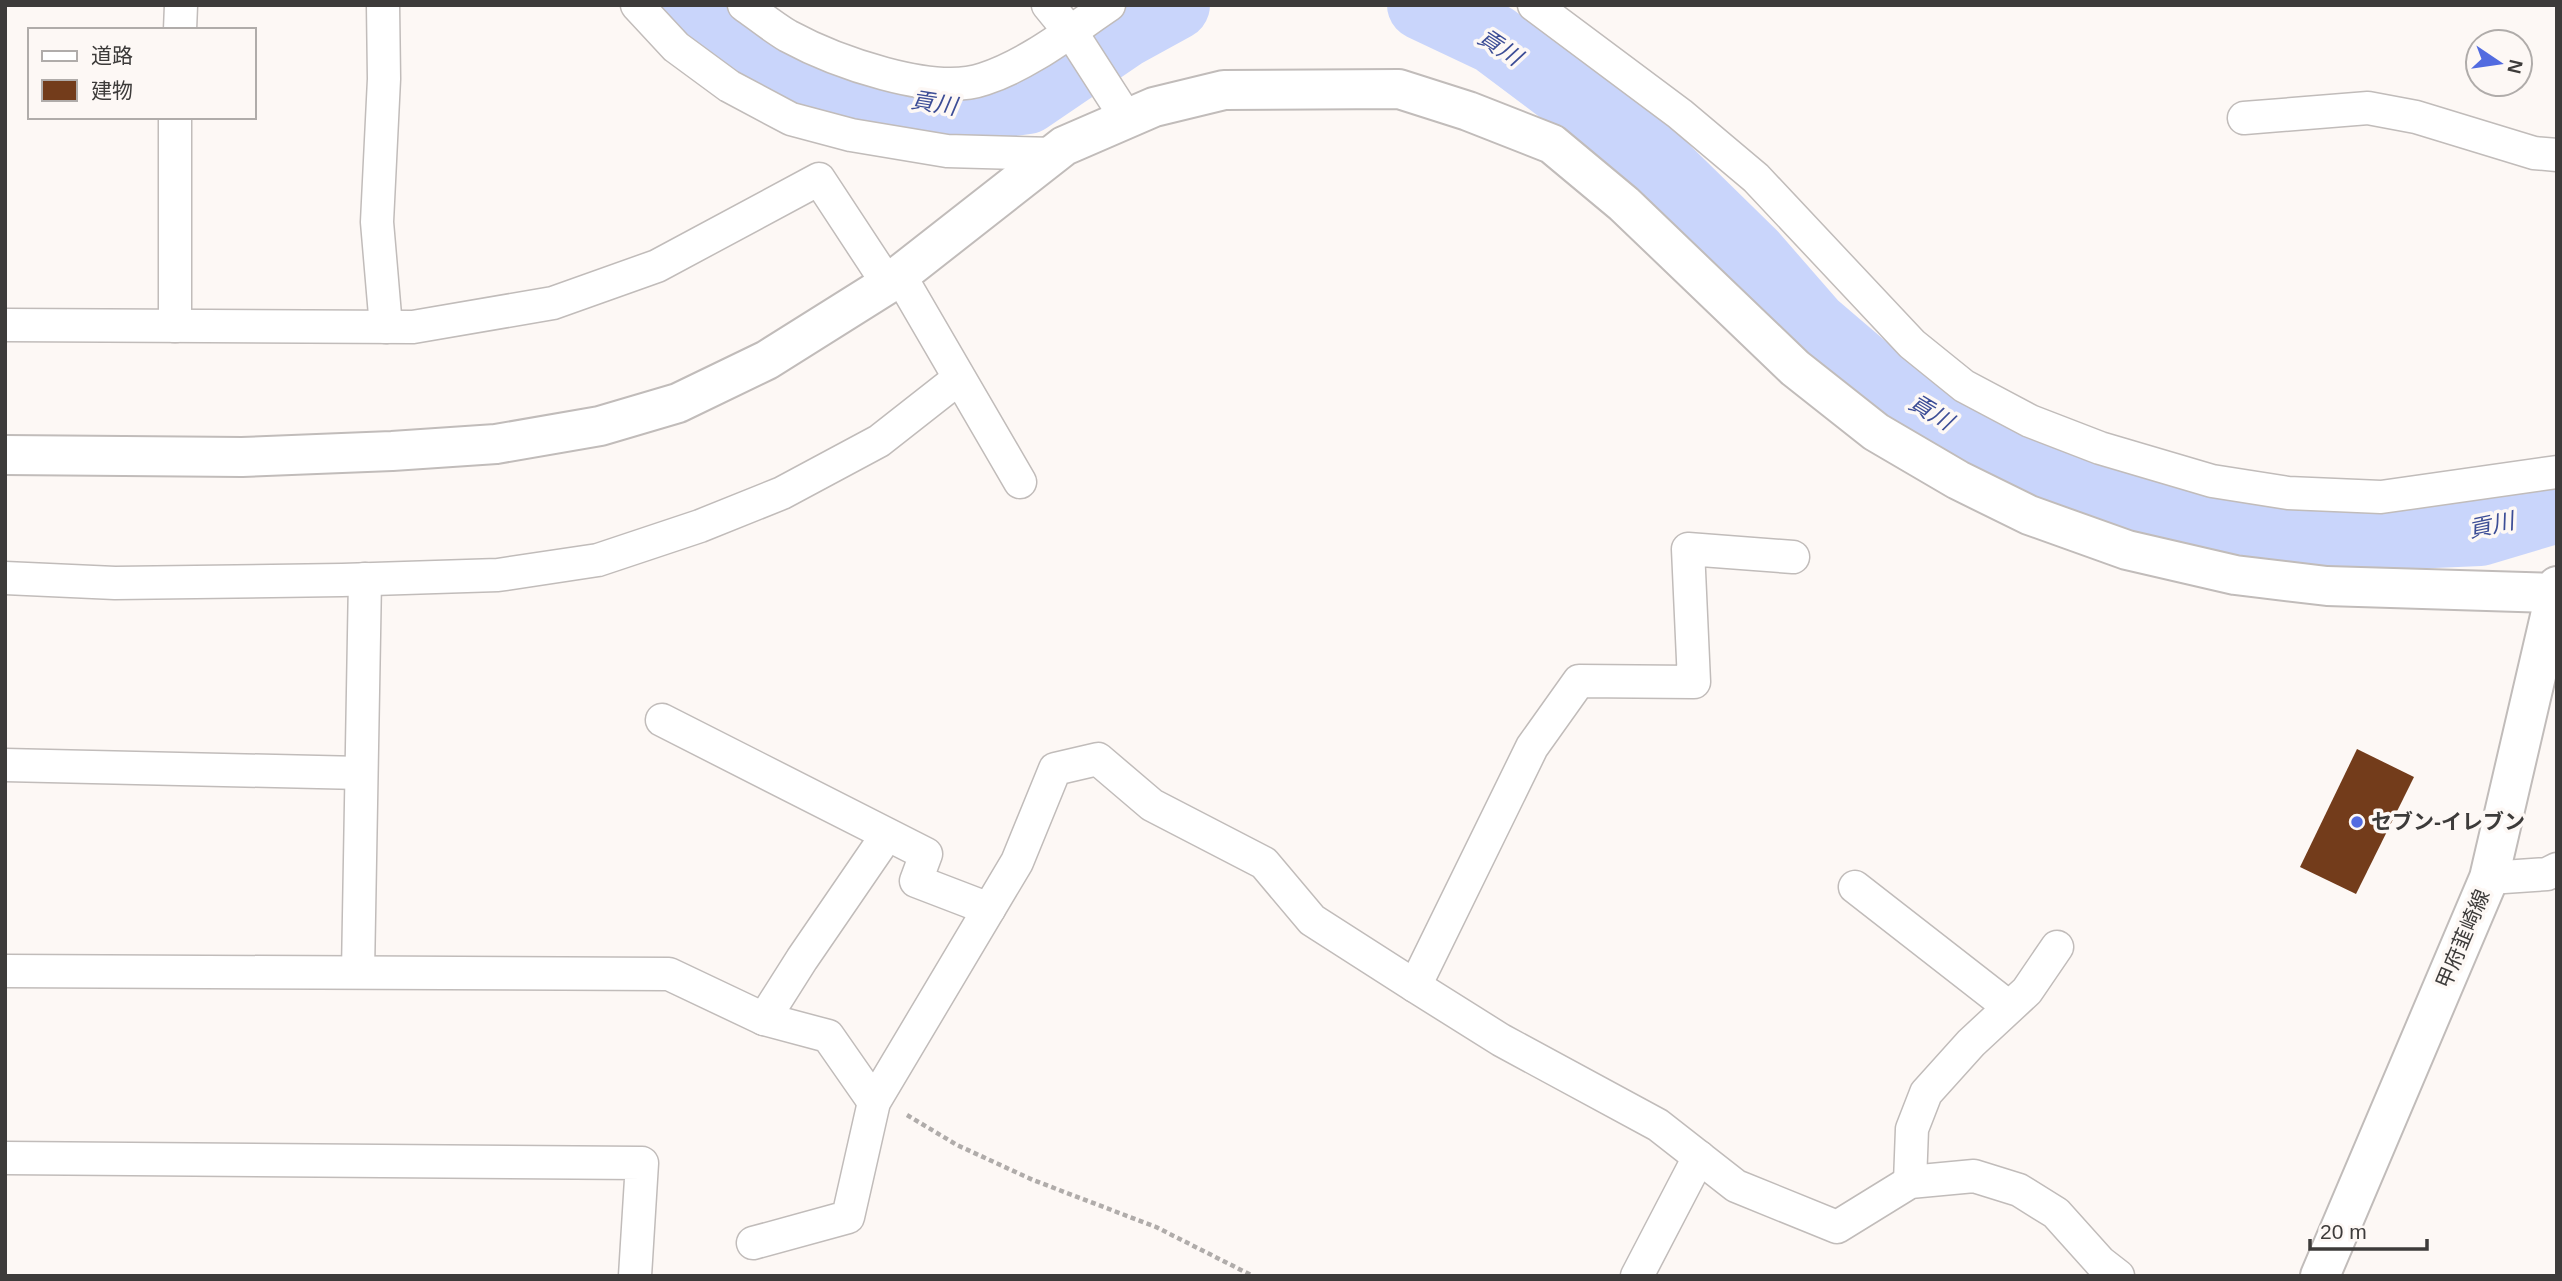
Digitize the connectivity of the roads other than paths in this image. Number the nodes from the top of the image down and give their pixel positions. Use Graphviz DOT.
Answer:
graph roads {
  1 [pos="181,5"];
  2 [pos="383,5"];
  3 [pos="637,5"];
  4 [pos="744,5"];
  5 [pos="1048,5"];
  6 [pos="1109,5"];
  7 [pos="1534,5"];
  8 [pos="180,28"];
  9 [pos="1072,35"];
  10 [pos="1117,104"];
  11 [pos="2244,118"];
  12 [pos="176,119"];
  13 [pos="1054,154"];
  14 [pos="2557,155"];
  15 [pos="893,279"];
  16 [pos="5,325"];
  17 [pos="175,326"];
  18 [pos="386,327"];
  19 [pos="958,379"];
  20 [pos="5,455"];
  21 [pos="2557,472"];
  22 [pos="1020,482"];
  23 [pos="1793,557"];
  24 [pos="5,578"];
  25 [pos="365,579"];
  26 [pos="2555,589"];
  27 [pos="662,720"];
  28 [pos="5,765"];
  29 [pos="361,773"];
  30 [pos="887,835"];
  31 [pos="2557,869"];
  32 [pos="2489,878"];
  33 [pos="1855,887"];
  34 [pos="989,909"];
  35 [pos="2057,947"];
  36 [pos="5,971"];
  37 [pos="358,972"];
  38 [pos="1415,986"];
  39 [pos="2009,1007"];
  40 [pos="764,1019"];
  41 [pos="874,1102"];
  42 [pos="1699,1157"];
  43 [pos="5,1158"];
  44 [pos="1910,1182"];
  45 [pos="753,1242"];
  46 [pos="635,1276"];
  47 [pos="1637,1276"];
  48 [pos="2118,1276"];
  49 [pos="2320,1276"];
  1 -- 8 [label="street"];
  2 -- 18 [label="street"];
  3 -- 13 [label="street"];
  4 -- 9 [label="street"];
  5 -- 9 [label="street"];
  6 -- 9 [label="street"];
  7 -- 21 [label="street"];
  9 -- 10 [label="street"];
  10 -- 13 [label="street"];
  10 -- 26 [label="street"];
  11 -- 14 [label="street"];
  12 -- 17 [label="street"];
  13 -- 15 [label="street"];
  15 -- 18 [label="street"];
  15 -- 19 [label="street"];
  15 -- 20 [label="street"];
  16 -- 17 [label="street"];
  17 -- 18 [label="street"];
  19 -- 22 [label="street"];
  19 -- 25 [label="street"];
  23 -- 38 [label="street"];
  24 -- 25 [label="street"];
  25 -- 29 [label="street"];
  26 -- 32 [label="street, 甲府韮崎線"];
  27 -- 30 [label="street"];
  28 -- 29 [label="street"];
  29 -- 37 [label="street"];
  30 -- 34 [label="street"];
  30 -- 40 [label="street"];
  31 -- 32 [label="street"];
  32 -- 49 [label="street, 甲府韮崎線"];
  33 -- 39 [label="street"];
  34 -- 38 [label="street"];
  34 -- 41 [label="street"];
  35 -- 39 [label="street"];
  36 -- 37 [label="street"];
  37 -- 40 [label="street"];
  38 -- 42 [label="street"];
  39 -- 44 [label="street"];
  40 -- 41 [label="street"];
  41 -- 45 [label="street"];
  42 -- 44 [label="street"];
  42 -- 47 [label="street"];
  43 -- 46 [label="street"];
  44 -- 48 [label="street"];
}
